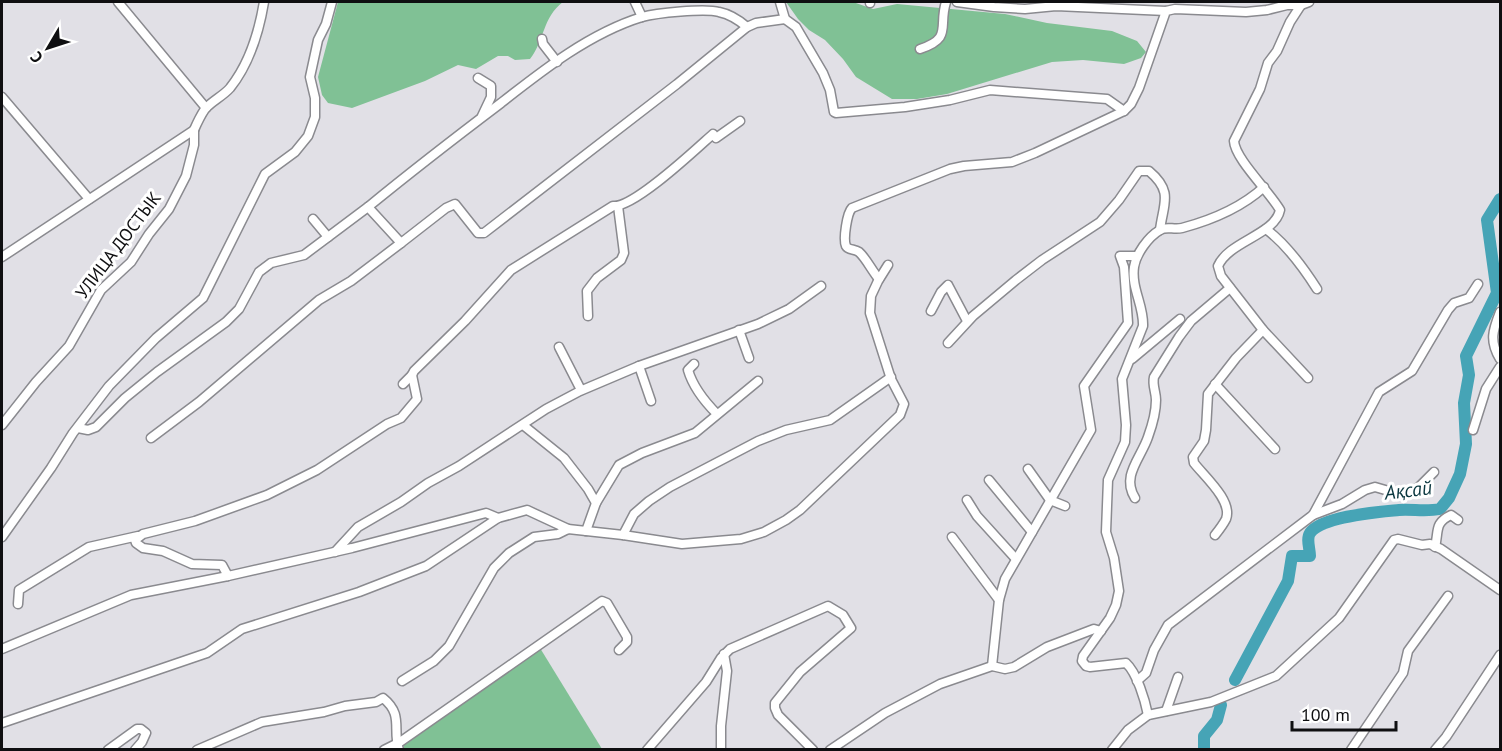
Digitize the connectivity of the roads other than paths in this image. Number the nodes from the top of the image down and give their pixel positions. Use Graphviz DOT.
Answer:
graph roads {
  1 [pos="118,2"];
  2 [pos="264,2"];
  3 [pos="332,2"];
  4 [pos="635,2"];
  5 [pos="780,2"];
  6 [pos="946,2"];
  7 [pos="957,2"];
  8 [pos="1305,3"];
  9 [pos="1162,11"];
  10 [pos="642,17"];
  11 [pos="785,19"];
  12 [pos="747,27"];
  13 [pos="542,39"];
  14 [pos="920,49"];
  15 [pos="557,62"];
  16 [pos="478,78"];
  17 [pos="2,97"];
  18 [pos="206,108"];
  19 [pos="1124,111"];
  20 [pos="480,118"];
  21 [pos="740,121"];
  22 [pos="194,130"];
  23 [pos="1264,187"];
  24 [pos="89,199"];
  25 [pos="618,206"];
  26 [pos="368,207"];
  27 [pos="313,219"];
  28 [pos="1266,229"];
  29 [pos="1160,230"];
  30 [pos="328,237"];
  31 [pos="401,243"];
  32 [pos="1137,256"];
  33 [pos="2,257"];
  34 [pos="888,265"];
  35 [pos="879,279"];
  36 [pos="1478,284"];
  37 [pos="821,286"];
  38 [pos="1230,288"];
  39 [pos="1317,289"];
  40 [pos="931,311"];
  41 [pos="1500,312"];
  42 [pos="588,316"];
  43 [pos="1180,319"];
  44 [pos="967,321"];
  45 [pos="739,330"];
  46 [pos="1263,330"];
  47 [pos="948,343"];
  48 [pos="559,347"];
  49 [pos="749,358"];
  50 [pos="1500,359"];
  51 [pos="1129,361"];
  52 [pos="694,364"];
  53 [pos="639,366"];
  54 [pos="1500,367"];
  55 [pos="412,375"];
  56 [pos="891,377"];
  57 [pos="1308,378"];
  58 [pos="758,381"];
  59 [pos="403,384"];
  60 [pos="1215,384"];
  61 [pos="581,390"];
  62 [pos="651,401"];
  63 [pos="717,414"];
  64 [pos="2,425"];
  65 [pos="523,426"];
  66 [pos="78,428"];
  67 [pos="1473,430"];
  68 [pos="151,438"];
  69 [pos="1275,449"];
  70 [pos="1028,469"];
  71 [pos="1434,472"];
  72 [pos="989,480"];
  73 [pos="1134,498"];
  74 [pos="967,500"];
  75 [pos="1050,500"];
  76 [pos="596,503"];
  77 [pos="1065,506"];
  78 [pos="1313,515"];
  79 [pos="498,518"];
  80 [pos="1458,520"];
  81 [pos="568,529"];
  82 [pos="586,531"];
  83 [pos="1032,532"];
  84 [pos="623,535"];
  85 [pos="1215,535"];
  86 [pos="2,537"];
  87 [pos="952,537"];
  88 [pos="138,540"];
  89 [pos="1435,547"];
  90 [pos="335,552"];
  91 [pos="1016,559"];
  92 [pos="228,576"];
  93 [pos="1500,590"];
  94 [pos="1448,596"];
  95 [pos="999,600"];
  96 [pos="18,604"];
  97 [pos="1101,631"];
  98 [pos="2,649"];
  99 [pos="619,650"];
  100 [pos="724,654"];
  101 [pos="1499,660"];
  102 [pos="992,666"];
  103 [pos="1178,677"];
  104 [pos="402,681"];
  105 [pos="1137,681"];
  106 [pos="1166,711"];
  107 [pos="1148,715"];
  108 [pos="2,723"];
  109 [pos="398,747"];
  110 [pos="108,750"];
  111 [pos="135,750"];
  112 [pos="197,750"];
  113 [pos="384,750"];
  114 [pos="647,750"];
  115 [pos="721,750"];
  116 [pos="813,750"];
  117 [pos="830,750"];
  118 [pos="1113,750"];
  119 [pos="1351,750"];
  120 [pos="1435,750"];
  1 -- 18 [label="street"];
  2 -- 18 [label="street"];
  3 -- 66 [label="street"];
  4 -- 10 [label="street"];
  5 -- 11 [label="street"];
  6 -- 14 [label="street"];
  7 -- 9 [label="street"];
  8 -- 9 [label="street"];
  8 -- 23 [label="street"];
  9 -- 19 [label="street"];
  10 -- 12 [label="street"];
  10 -- 15 [label="street"];
  11 -- 12 [label="street"];
  11 -- 19 [label="street"];
  12 -- 31 [label="street"];
  13 -- 15 [label="street"];
  15 -- 20 [label="street"];
  16 -- 20 [label="street"];
  17 -- 24 [label="street"];
  18 -- 22 [label="street"];
  19 -- 35 [label="street"];
  20 -- 26 [label="street"];
  21 -- 25 [label="street"];
  22 -- 24 [label="street"];
  22 -- 64 [label="street, УЛИЦА ДОСТЫК"];
  23 -- 28 [label="street"];
  23 -- 29 [label="street"];
  24 -- 33 [label="street"];
  25 -- 42 [label="street"];
  25 -- 55 [label="street"];
  26 -- 30 [label="street"];
  26 -- 31 [label="street"];
  27 -- 30 [label="street"];
  28 -- 38 [label="street"];
  28 -- 39 [label="street"];
  29 -- 32 [label="street"];
  29 -- 44 [label="street"];
  30 -- 66 [label="street"];
  31 -- 68 [label="street"];
  32 -- 51 [label="street"];
  32 -- 75 [label="street"];
  34 -- 35 [label="street"];
  35 -- 56 [label="street"];
  36 -- 78 [label="street"];
  37 -- 45 [label="street"];
  38 -- 46 [label="street"];
  38 -- 73 [label="street"];
  40 -- 44 [label="street"];
  41 -- 50 [label="street"];
  43 -- 51 [label="street"];
  44 -- 47 [label="street"];
  45 -- 49 [label="street"];
  45 -- 53 [label="street"];
  46 -- 57 [label="street"];
  46 -- 60 [label="street"];
  48 -- 61 [label="street"];
  51 -- 97 [label="street"];
  52 -- 63 [label="street"];
  53 -- 61 [label="street"];
  53 -- 62 [label="street"];
  54 -- 67 [label="street"];
  55 -- 59 [label="street"];
  55 -- 88 [label="street"];
  56 -- 84 [label="street"];
  56 -- 84 [label="street"];
  58 -- 63 [label="street"];
  60 -- 69 [label="street"];
  60 -- 85 [label="street"];
  61 -- 65 [label="street"];
  63 -- 76 [label="street"];
  65 -- 76 [label="street"];
  65 -- 90 [label="street"];
  66 -- 86 [label="street"];
  70 -- 75 [label="street"];
  71 -- 78 [label="street"];
  72 -- 83 [label="street"];
  74 -- 91 [label="street"];
  75 -- 77 [label="street"];
  75 -- 83 [label="street"];
  76 -- 82 [label="street"];
  78 -- 105 [label="street"];
  79 -- 81 [label="street"];
  79 -- 90 [label="street"];
  79 -- 108 [label="street"];
  80 -- 89 [label="street"];
  81 -- 82 [label="street"];
  81 -- 104 [label="street"];
  82 -- 84 [label="street"];
  83 -- 91 [label="street"];
  87 -- 95 [label="street"];
  88 -- 92 [label="street"];
  88 -- 96 [label="street"];
  89 -- 93 [label="street"];
  89 -- 106 [label="street"];
  90 -- 92 [label="street"];
  91 -- 95 [label="street"];
  92 -- 98 [label="street"];
  94 -- 119 [label="street"];
  95 -- 102 [label="street"];
  97 -- 102 [label="street"];
  97 -- 105 [label="street"];
  99 -- 109 [label="street"];
  100 -- 114 [label="street"];
  100 -- 115 [label="street"];
  100 -- 116 [label="street"];
  101 -- 120 [label="street"];
  102 -- 117 [label="street"];
  103 -- 106 [label="street"];
  105 -- 107 [label="street"];
  106 -- 107 [label="street"];
  107 -- 118 [label="street"];
  109 -- 112 [label="street"];
  109 -- 113 [label="street"];
  110 -- 111 [label="street"];
}
